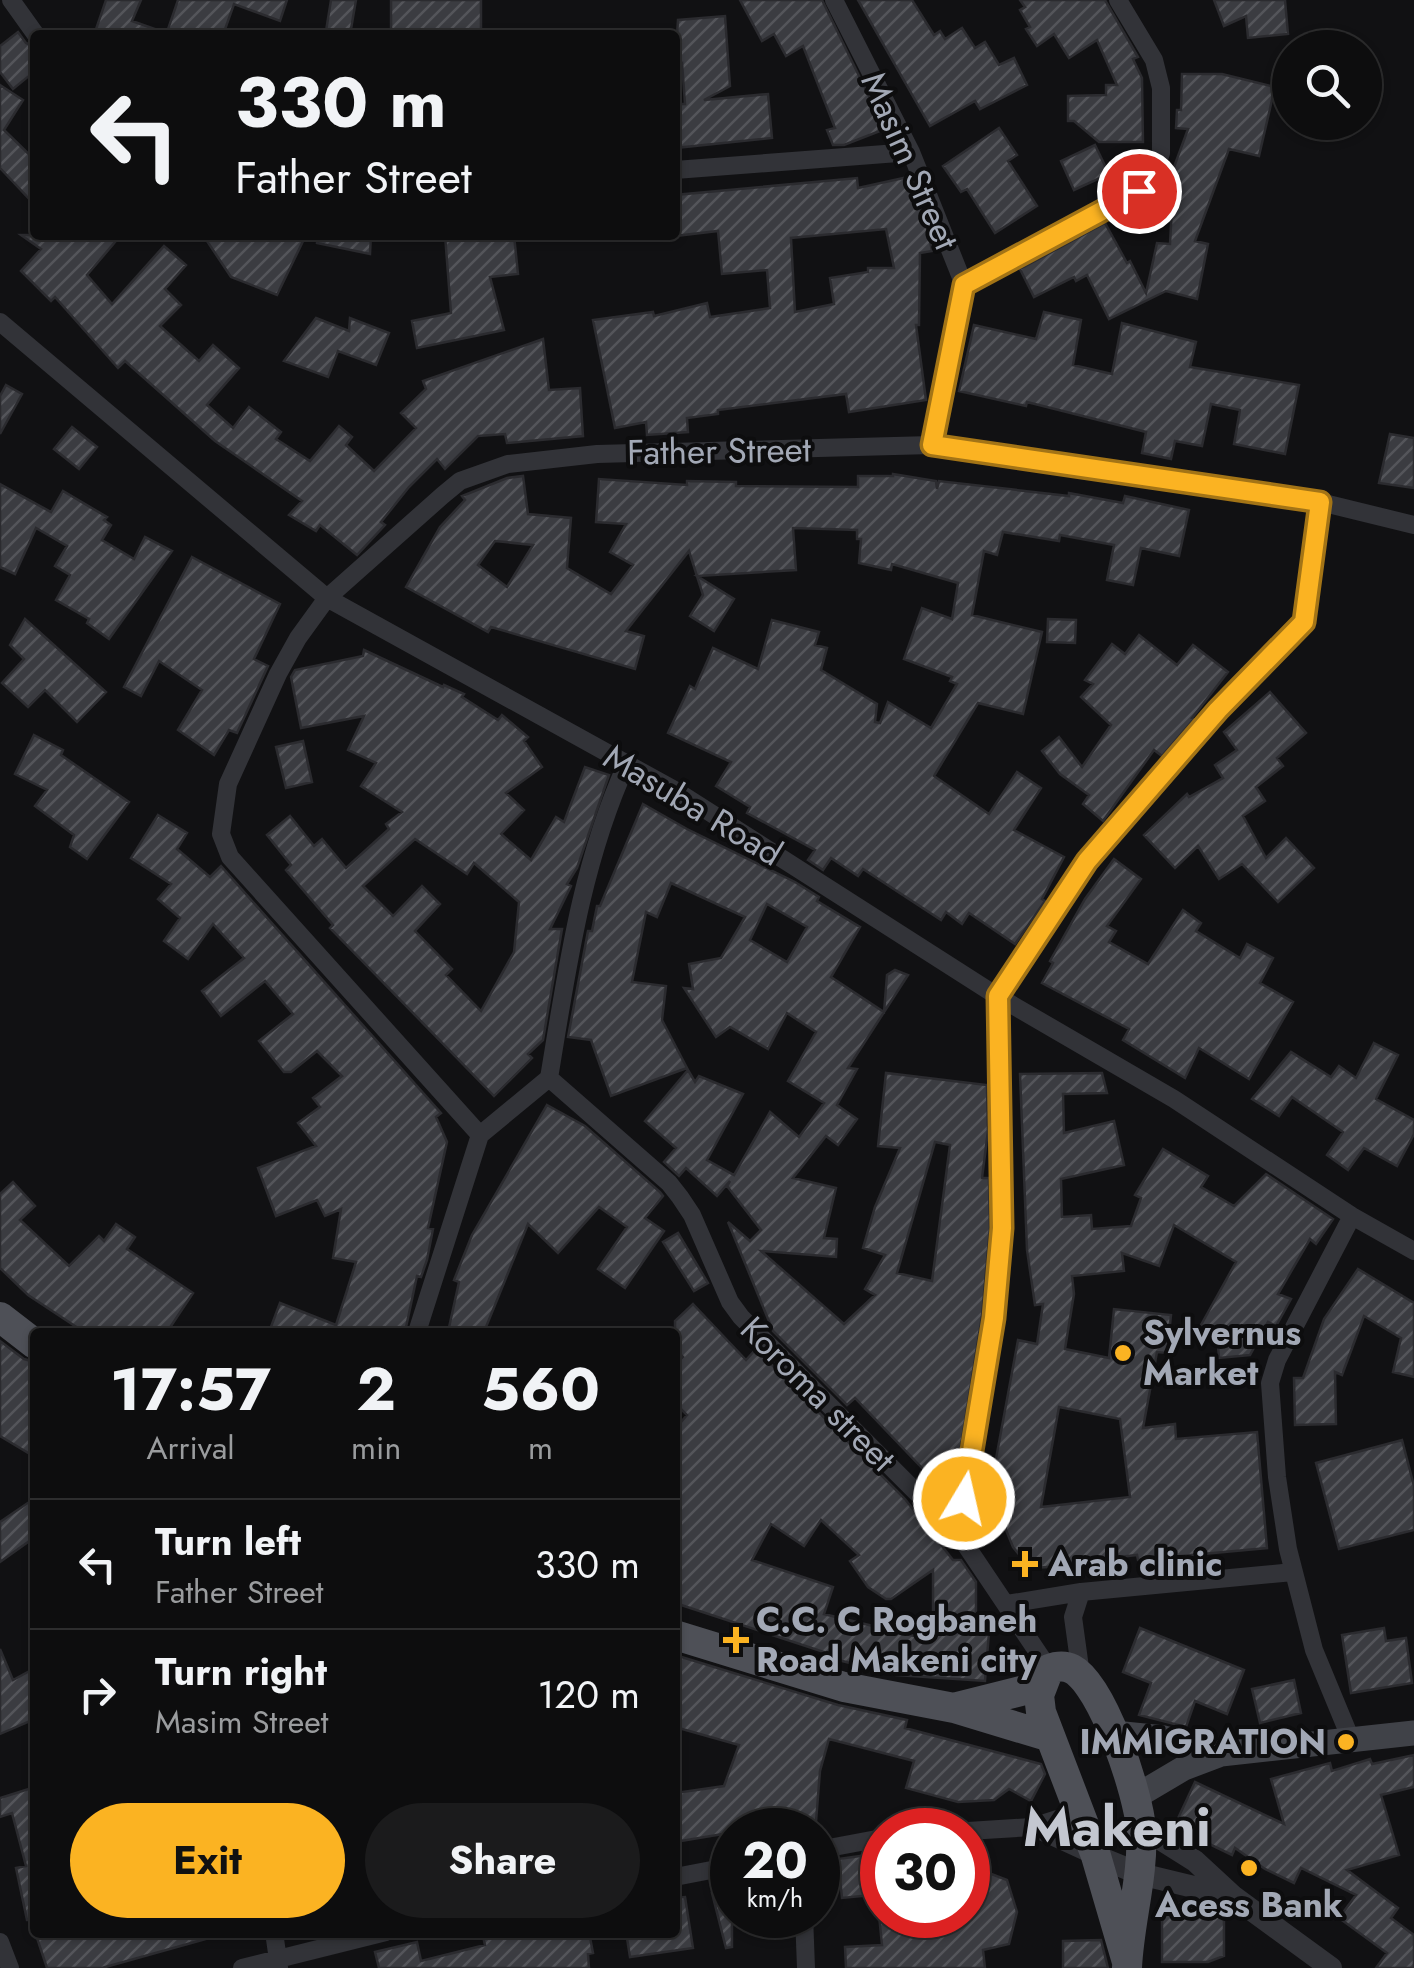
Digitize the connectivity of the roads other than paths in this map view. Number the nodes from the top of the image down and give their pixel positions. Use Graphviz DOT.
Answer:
graph roads {
  1 [pos="11,0"];
  2 [pos="834,0"];
  3 [pos="1118,0"];
  4 [pos="32,30"];
  5 [pos="911,152"];
  6 [pos="680,170"];
  7 [pos="964,285"];
  8 [pos="0,322"];
  9 [pos="932,445"];
  10 [pos="1320,502"];
  11 [pos="1414,525"];
  12 [pos="327,598"];
  13 [pos="627,763"];
  14 [pos="998,996"];
  15 [pos="549,1078"];
  16 [pos="480,1135"];
  17 [pos="1352,1216"];
  18 [pos="1414,1251"];
  19 [pos="0,1317"];
  20 [pos="418,1328"];
  21 [pos="30,1340"];
  22 [pos="959,1535"];
  23 [pos="1293,1572"];
  24 [pos="1081,1592"];
  25 [pos="1007,1604"];
  26 [pos="680,1637"];
  27 [pos="1080,1675"];
  28 [pos="1045,1678"];
  29 [pos="954,1708"];
  30 [pos="1414,1733"];
  31 [pos="1114,1734"];
  32 [pos="1047,1736"];
  33 [pos="1352,1742"];
  34 [pos="1221,1754"];
  35 [pos="1079,1812"];
  36 [pos="1138,1812"];
  37 [pos="1032,1827"];
  38 [pos="990,1830"];
  39 [pos="1096,1856"];
  40 [pos="710,1870"];
  41 [pos="1140,1874"];
  42 [pos="680,1876"];
  43 [pos="1234,1896"];
  44 [pos="275,1938"];
  45 [pos="365,1938"];
  46 [pos="805,1938"];
  47 [pos="0,1942"];
  48 [pos="279,1963"];
  49 [pos="1128,1965"];
  50 [pos="10,1968"];
  51 [pos="242,1968"];
  52 [pos="806,1968"];
  53 [pos="1331,1968"];
  1 -- 4 [label="street"];
  2 -- 5 [label="street, Masim Street"];
  3 -- 7 [label="street"];
  5 -- 6 [label="street"];
  5 -- 7 [label="street, Masim Street"];
  7 -- 9 [label="street, Masim Street"];
  8 -- 12 [label="street, Masuba Road"];
  9 -- 10 [label="street, Father Street"];
  9 -- 12 [label="street, Father Street"];
  10 -- 11 [label="street, Father Street"];
  10 -- 14 [label="street"];
  12 -- 13 [label="street, Masuba Road"];
  12 -- 16 [label="street, Father Street"];
  13 -- 14 [label="street, Masuba Road"];
  13 -- 15 [label="street"];
  14 -- 17 [label="street, Masuba Road"];
  14 -- 22 [label="street"];
  15 -- 16 [label="street"];
  15 -- 22 [label="street, Koroma street"];
  16 -- 20 [label="street"];
  17 -- 18 [label="street, Masuba Road"];
  17 -- 23 [label="street"];
  19 -- 21 [label="main road"];
  22 -- 25 [label="street, Koroma street"];
  23 -- 24 [label="street"];
  23 -- 33 [label="street"];
  24 -- 25 [label="street"];
  24 -- 27 [label="street"];
  25 -- 28 [label="street, Koroma street"];
  26 -- 29 [label="main road"];
  27 -- 28 [label="main road"];
  27 -- 31 [label="main road"];
  28 -- 29 [label="main road"];
  28 -- 32 [label="main road"];
  29 -- 32 [label="main road"];
  30 -- 33 [label="main road"];
  31 -- 34 [label="main road"];
  31 -- 36 [label="main road"];
  32 -- 35 [label="main road"];
  33 -- 34 [label="main road"];
  34 -- 36 [label="main road"];
  35 -- 37 [label="street"];
  35 -- 39 [label="main road"];
  36 -- 41 [label="main road"];
  36 -- 43 [label="street"];
  37 -- 38 [label="street"];
  37 -- 39 [label="street"];
  39 -- 41 [label="street"];
  39 -- 49 [label="main road"];
  40 -- 42 [label="street"];
  41 -- 43 [label="street"];
  41 -- 49 [label="main road"];
  43 -- 53 [label="street"];
  44 -- 48 [label="street"];
  45 -- 48 [label="street"];
  46 -- 52 [label="street"];
  47 -- 50 [label="street"];
  48 -- 51 [label="street"];
}
